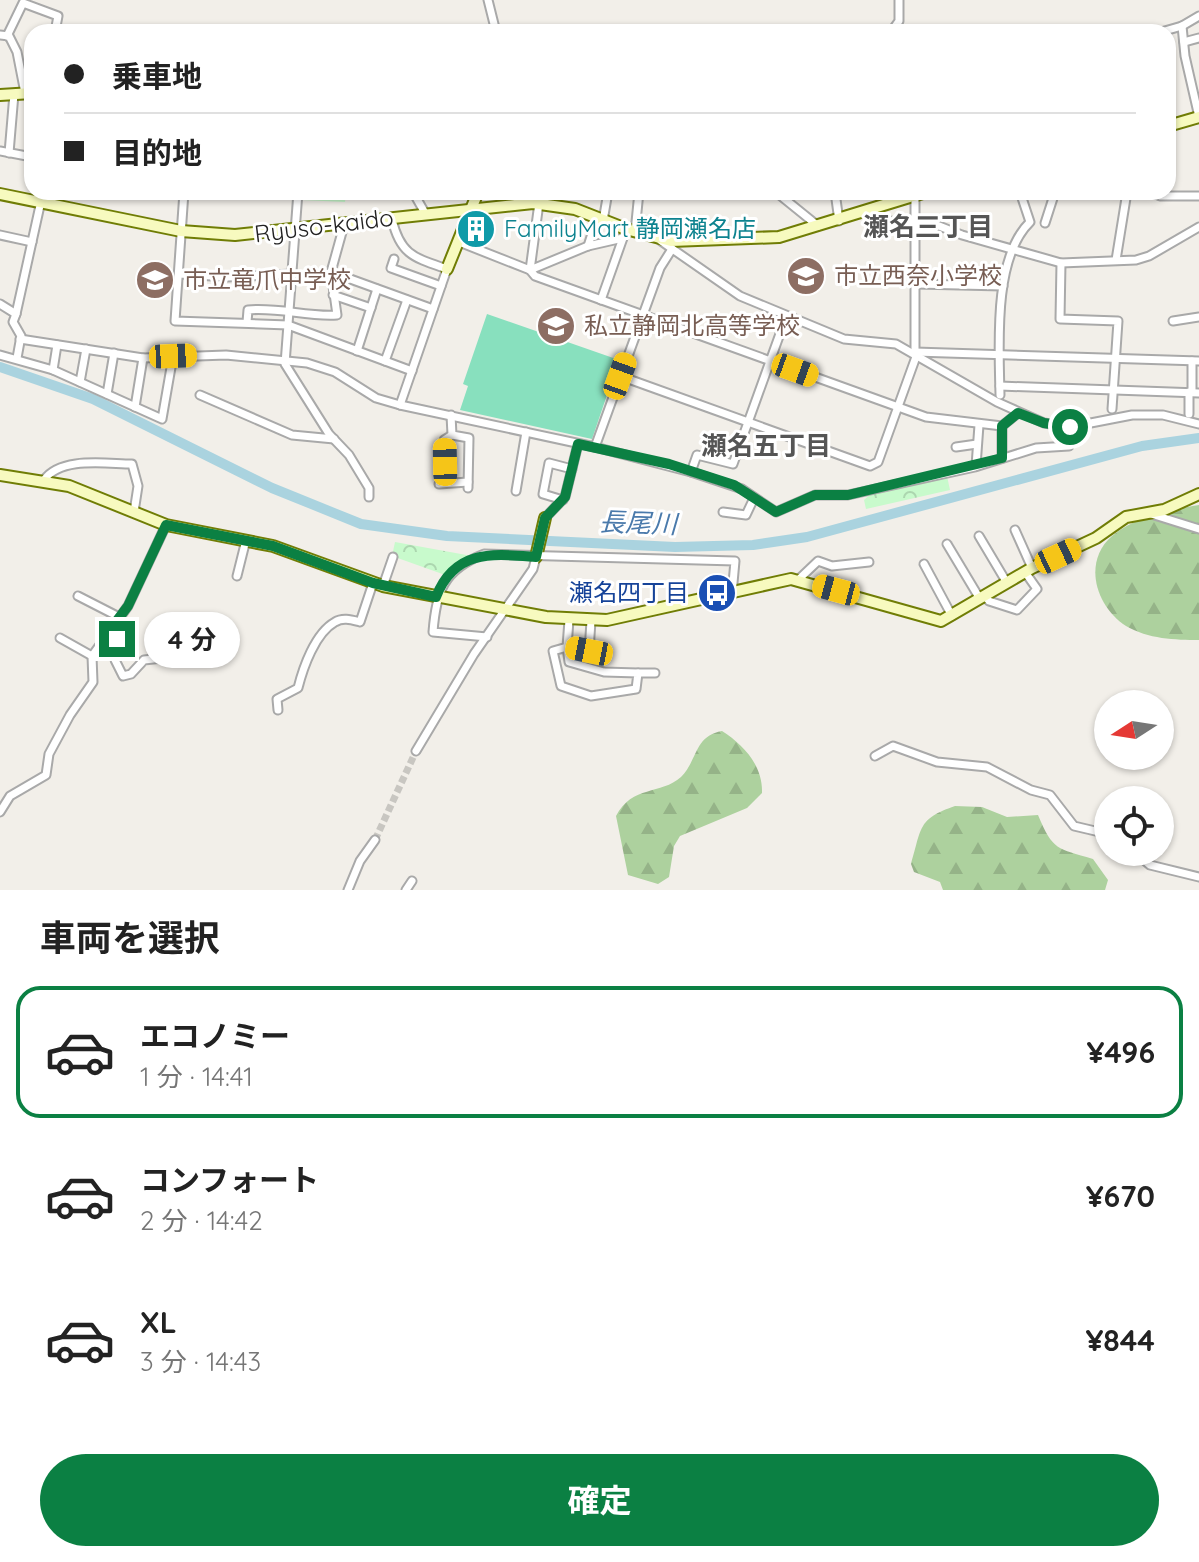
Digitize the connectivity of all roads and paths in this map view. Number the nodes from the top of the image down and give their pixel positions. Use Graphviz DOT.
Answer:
graph roads {
  1 [pos="488,0"];
  2 [pos="899,0"];
  3 [pos="1199,16"];
  4 [pos="56,24"];
  5 [pos="494,24"];
  6 [pos="897,24"];
  7 [pos="1182,26"];
  8 [pos="1176,28"];
  9 [pos="3,36"];
  10 [pos="1199,38"];
  11 [pos="1184,42"];
  12 [pos="24,94"];
  13 [pos="0,95"];
  14 [pos="1199,117"];
  15 [pos="1176,124"];
  16 [pos="0,151"];
  17 [pos="9,153"];
  18 [pos="24,156"];
  19 [pos="0,194"];
  20 [pos="24,196"];
  21 [pos="1176,196"];
  22 [pos="1199,196"];
  23 [pos="42,200"];
  24 [pos="55,200"];
  25 [pos="183,200"];
  26 [pos="298,200"];
  27 [pos="418,200"];
  28 [pos="475,200"];
  29 [pos="536,200"];
  30 [pos="541,200"];
  31 [pos="606,200"];
  32 [pos="637,200"];
  33 [pos="786,200"];
  34 [pos="836,200"];
  35 [pos="901,200"];
  36 [pos="920,200"];
  37 [pos="1023,200"];
  38 [pos="1052,200"];
  39 [pos="1126,200"];
  40 [pos="539,203"];
  41 [pos="473,207"];
  42 [pos="872,209"];
  43 [pos="425,213"];
  44 [pos="392,219"];
  45 [pos="600,219"];
  46 [pos="839,221"];
  47 [pos="916,221"];
  48 [pos="1045,223"];
  49 [pos="344,225"];
  50 [pos="820,227"];
  51 [pos="1199,227"];
  52 [pos="181,231"];
  53 [pos="297,231"];
  54 [pos="628,233"];
  55 [pos="0,235"];
  56 [pos="659,240"];
  57 [pos="32,242"];
  58 [pos="459,242"];
  59 [pos="588,246"];
  60 [pos="672,249"];
  61 [pos="1014,251"];
  62 [pos="394,259"];
  63 [pos="1116,260"];
  64 [pos="1061,263"];
  65 [pos="447,269"];
  66 [pos="530,270"];
  67 [pos="331,272"];
  68 [pos="179,274"];
  69 [pos="293,274"];
  70 [pos="916,284"];
  71 [pos="441,286"];
  72 [pos="1003,286"];
  73 [pos="377,289"];
  74 [pos="333,295"];
  75 [pos="407,300"];
  76 [pos="601,300"];
  77 [pos="0,304"];
  78 [pos="371,308"];
  79 [pos="289,309"];
  80 [pos="433,309"];
  81 [pos="16,314"];
  82 [pos="642,316"];
  83 [pos="786,317"];
  84 [pos="1199,317"];
  85 [pos="1173,321"];
  86 [pos="247,322"];
  87 [pos="288,325"];
  88 [pos="20,339"];
  89 [pos="57,345"];
  90 [pos="86,349"];
  91 [pos="357,351"];
  92 [pos="1001,352"];
  93 [pos="114,353"];
  94 [pos="916,353"];
  95 [pos="0,355"];
  96 [pos="173,356"];
  97 [pos="1113,356"];
  98 [pos="17,358"];
  99 [pos="143,358"];
  100 [pos="284,361"];
  101 [pos="385,361"];
  102 [pos="770,361"];
  103 [pos="1196,361"];
  104 [pos="53,370"];
  105 [pos="412,371"];
  106 [pos="620,376"];
  107 [pos="80,382"];
  108 [pos="1112,390"];
  109 [pos="1193,392"];
  110 [pos="107,394"];
  111 [pos="200,395"];
  112 [pos="400,405"];
  113 [pos="135,407"];
  114 [pos="897,407"];
  115 [pos="1112,409"];
  116 [pos="1018,413"];
  117 [pos="1189,414"];
  118 [pos="451,415"];
  119 [pos="748,422"];
  120 [pos="1199,424"];
  121 [pos="979,425"];
  122 [pos="1002,426"];
  123 [pos="526,432"];
  124 [pos="452,435"];
  125 [pos="334,439"];
  126 [pos="578,444"];
  127 [pos="977,444"];
  128 [pos="1069,446"];
  129 [pos="595,447"];
  130 [pos="956,447"];
  131 [pos="1002,458"];
  132 [pos="976,466"];
  133 [pos="572,469"];
  134 [pos="691,472"];
  135 [pos="0,475"];
  136 [pos="44,480"];
  137 [pos="516,491"];
  138 [pos="1199,494"];
  139 [pos="369,497"];
  140 [pos="754,498"];
  141 [pos="563,500"];
  142 [pos="134,512"];
  143 [pos="723,512"];
  144 [pos="1148,513"];
  145 [pos="545,518"];
  146 [pos="166,525"];
  147 [pos="1199,529"];
  148 [pos="1015,530"];
  149 [pos="979,536"];
  150 [pos="246,540"];
  151 [pos="947,544"];
  152 [pos="393,557"];
  153 [pos="536,557"];
  154 [pos="869,562"];
  155 [pos="924,564"];
  156 [pos="1029,570"];
  157 [pos="237,576"];
  158 [pos="798,580"];
  159 [pos="1007,583"];
  160 [pos="378,585"];
  161 [pos="732,594"];
  162 [pos="78,596"];
  163 [pos="436,597"];
  164 [pos="983,597"];
  165 [pos="506,610"];
  166 [pos="952,616"];
  167 [pos="121,618"];
  168 [pos="569,620"];
  169 [pos="591,621"];
  170 [pos="106,635"];
  171 [pos="487,637"];
  172 [pos="60,638"];
  173 [pos="567,647"];
  174 [pos="177,652"];
  175 [pos="92,656"];
  176 [pos="638,673"];
  177 [pos="655,673"];
  178 [pos="278,710"];
  179 [pos="416,751"];
  180 [pos="875,756"];
  181 [pos="0,812"];
  182 [pos="1094,831"];
  183 [pos="375,840"];
  184 [pos="1154,866"];
  185 [pos="1199,877"];
  186 [pos="412,881"];
  187 [pos="348,890"];
  188 [pos="406,890"];
  1 -- 5 [label="street"];
  2 -- 6 [label="street"];
  3 -- 7 [label="street"];
  4 -- 9 [label="street"];
  7 -- 8 [label="street"];
  7 -- 11 [label="street"];
  9 -- 12 [label="street"];
  10 -- 11 [label="street"];
  11 -- 14 [label="street"];
  12 -- 13 [label="street"];
  12 -- 17 [label="street"];
  14 -- 15 [label="street"];
  16 -- 17 [label="street"];
  17 -- 18 [label="street"];
  19 -- 20 [label="street, Ryuso-kaido"];
  21 -- 22 [label="street"];
  23 -- 57 [label="street"];
  24 -- 52 [label="street, Ryuso-kaido"];
  25 -- 52 [label="street"];
  26 -- 53 [label="street"];
  27 -- 43 [label="street"];
  28 -- 41 [label="street"];
  29 -- 40 [label="street"];
  30 -- 40 [label="street"];
  31 -- 45 [label="street"];
  32 -- 54 [label="street"];
  33 -- 50 [label="street"];
  34 -- 46 [label="street"];
  35 -- 42 [label="street, Ryuso-kaido"];
  36 -- 47 [label="street"];
  37 -- 61 [label="street"];
  38 -- 48 [label="street"];
  39 -- 63 [label="street"];
  40 -- 41 [label="street, Ryuso-kaido"];
  40 -- 45 [label="street, Ryuso-kaido"];
  40 -- 66 [label="street"];
  41 -- 43 [label="street, Ryuso-kaido"];
  41 -- 58 [label="street"];
  42 -- 46 [label="street, Ryuso-kaido"];
  42 -- 47 [label="street"];
  43 -- 44 [label="street, Ryuso-kaido"];
  44 -- 49 [label="street, Ryuso-kaido"];
  44 -- 65 [label="street"];
  45 -- 54 [label="street, Ryuso-kaido"];
  45 -- 59 [label="street"];
  46 -- 50 [label="street, Ryuso-kaido"];
  47 -- 61 [label="street"];
  47 -- 70 [label="street"];
  49 -- 53 [label="street, Ryuso-kaido"];
  49 -- 67 [label="street"];
  50 -- 56 [label="street, Ryuso-kaido"];
  51 -- 63 [label="street"];
  52 -- 53 [label="street, Ryuso-kaido"];
  52 -- 68 [label="street"];
  53 -- 69 [label="street"];
  54 -- 56 [label="street, Ryuso-kaido"];
  54 -- 59 [label="street"];
  54 -- 76 [label="street"];
  55 -- 57 [label="street"];
  56 -- 60 [label="street"];
  57 -- 81 [label="street"];
  58 -- 65 [label="street"];
  58 -- 66 [label="street"];
  59 -- 66 [label="street"];
  60 -- 82 [label="street"];
  60 -- 83 [label="street"];
  61 -- 64 [label="street"];
  61 -- 72 [label="street"];
  62 -- 71 [label="street"];
  63 -- 64 [label="street"];
  64 -- 97 [label="street"];
  65 -- 71 [label="street"];
  66 -- 76 [label="street"];
  67 -- 73 [label="street"];
  67 -- 74 [label="street"];
  68 -- 69 [label="street"];
  68 -- 86 [label="street"];
  69 -- 79 [label="street"];
  70 -- 72 [label="street"];
  70 -- 94 [label="street"];
  71 -- 80 [label="street"];
  72 -- 92 [label="street"];
  73 -- 75 [label="street"];
  73 -- 78 [label="street"];
  74 -- 78 [label="street"];
  74 -- 79 [label="street"];
  75 -- 80 [label="street"];
  75 -- 101 [label="street"];
  76 -- 82 [label="street"];
  77 -- 81 [label="street"];
  78 -- 91 [label="street"];
  79 -- 86 [label="street"];
  79 -- 87 [label="street"];
  80 -- 105 [label="street"];
  81 -- 88 [label="street"];
  82 -- 102 [label="street"];
  82 -- 106 [label="street"];
  83 -- 94 [label="street"];
  83 -- 102 [label="street"];
  84 -- 85 [label="street"];
  86 -- 87 [label="street"];
  87 -- 91 [label="street"];
  87 -- 100 [label="street"];
  88 -- 89 [label="street"];
  88 -- 98 [label="street"];
  89 -- 90 [label="street"];
  89 -- 104 [label="street"];
  90 -- 93 [label="street"];
  90 -- 107 [label="street"];
  91 -- 101 [label="street"];
  92 -- 94 [label="street"];
  92 -- 97 [label="street"];
  92 -- 108 [label="street"];
  93 -- 99 [label="street"];
  93 -- 110 [label="street"];
  94 -- 114 [label="street"];
  94 -- 116 [label="street"];
  95 -- 98 [label="street"];
  96 -- 99 [label="street"];
  96 -- 100 [label="street"];
  96 -- 113 [label="street"];
  97 -- 103 [label="street"];
  97 -- 108 [label="street"];
  98 -- 104 [label="street"];
  99 -- 113 [label="street"];
  100 -- 112 [label="street"];
  100 -- 125 [label="street"];
  101 -- 105 [label="street"];
  102 -- 114 [label="street"];
  102 -- 119 [label="street"];
  103 -- 109 [label="street"];
  104 -- 107 [label="street"];
  105 -- 112 [label="street"];
  106 -- 119 [label="street"];
  106 -- 129 [label="street"];
  107 -- 110 [label="street"];
  108 -- 109 [label="street"];
  108 -- 115 [label="street"];
  109 -- 117 [label="street"];
  110 -- 113 [label="street"];
  111 -- 125 [label="street"];
  112 -- 118 [label="street"];
  114 -- 119 [label="street"];
  114 -- 121 [label="street"];
  116 -- 120 [label="street"];
  116 -- 122 [label="street"];
  118 -- 123 [label="street"];
  118 -- 124 [label="street"];
  119 -- 134 [label="street"];
  121 -- 122 [label="street"];
  121 -- 127 [label="street"];
  122 -- 131 [label="street"];
  123 -- 126 [label="street"];
  123 -- 137 [label="street"];
  124 -- 124 [label="street"];
  125 -- 139 [label="street"];
  126 -- 129 [label="street"];
  126 -- 133 [label="street"];
  127 -- 130 [label="street"];
  127 -- 132 [label="street"];
  128 -- 131 [label="street"];
  129 -- 134 [label="street"];
  131 -- 132 [label="street"];
  132 -- 140 [label="street"];
  133 -- 141 [label="street"];
  133 -- 141 [label="street"];
  134 -- 140 [label="street"];
  135 -- 136 [label="street"];
  136 -- 142 [label="street"];
  136 -- 142 [label="street"];
  138 -- 144 [label="street"];
  140 -- 143 [label="street"];
  141 -- 145 [label="street"];
  142 -- 146 [label="street"];
  144 -- 147 [label="street"];
  144 -- 156 [label="street"];
  145 -- 153 [label="street"];
  146 -- 150 [label="street"];
  146 -- 167 [label="street"];
  148 -- 156 [label="street"];
  149 -- 159 [label="street"];
  150 -- 157 [label="street"];
  150 -- 160 [label="street"];
  151 -- 164 [label="street"];
  152 -- 160 [label="street"];
  153 -- 161 [label="street"];
  153 -- 163 [label="street"];
  153 -- 165 [label="street"];
  154 -- 158 [label="street"];
  155 -- 166 [label="street"];
  156 -- 159 [label="street"];
  156 -- 164 [label="street"];
  158 -- 161 [label="street"];
  158 -- 166 [label="street"];
  159 -- 164 [label="street"];
  160 -- 163 [label="street"];
  160 -- 178 [label="street"];
  161 -- 169 [label="street"];
  162 -- 167 [label="street"];
  163 -- 165 [label="street"];
  163 -- 171 [label="street"];
  164 -- 166 [label="street"];
  165 -- 168 [label="street"];
  165 -- 171 [label="street"];
  167 -- 170 [label="street"];
  168 -- 169 [label="street"];
  168 -- 173 [label="street"];
  169 -- 173 [label="street"];
  170 -- 174 [label="street"];
  170 -- 175 [label="street"];
  171 -- 179 [label="street"];
  172 -- 175 [label="street"];
  173 -- 176 [label="street"];
  173 -- 176 [label="street"];
  175 -- 181 [label="street"];
  176 -- 177 [label="street"];
  180 -- 182 [label="street"];
  183 -- 187 [label="street"];
  184 -- 185 [label="street"];
  186 -- 188 [label="street"];
}
